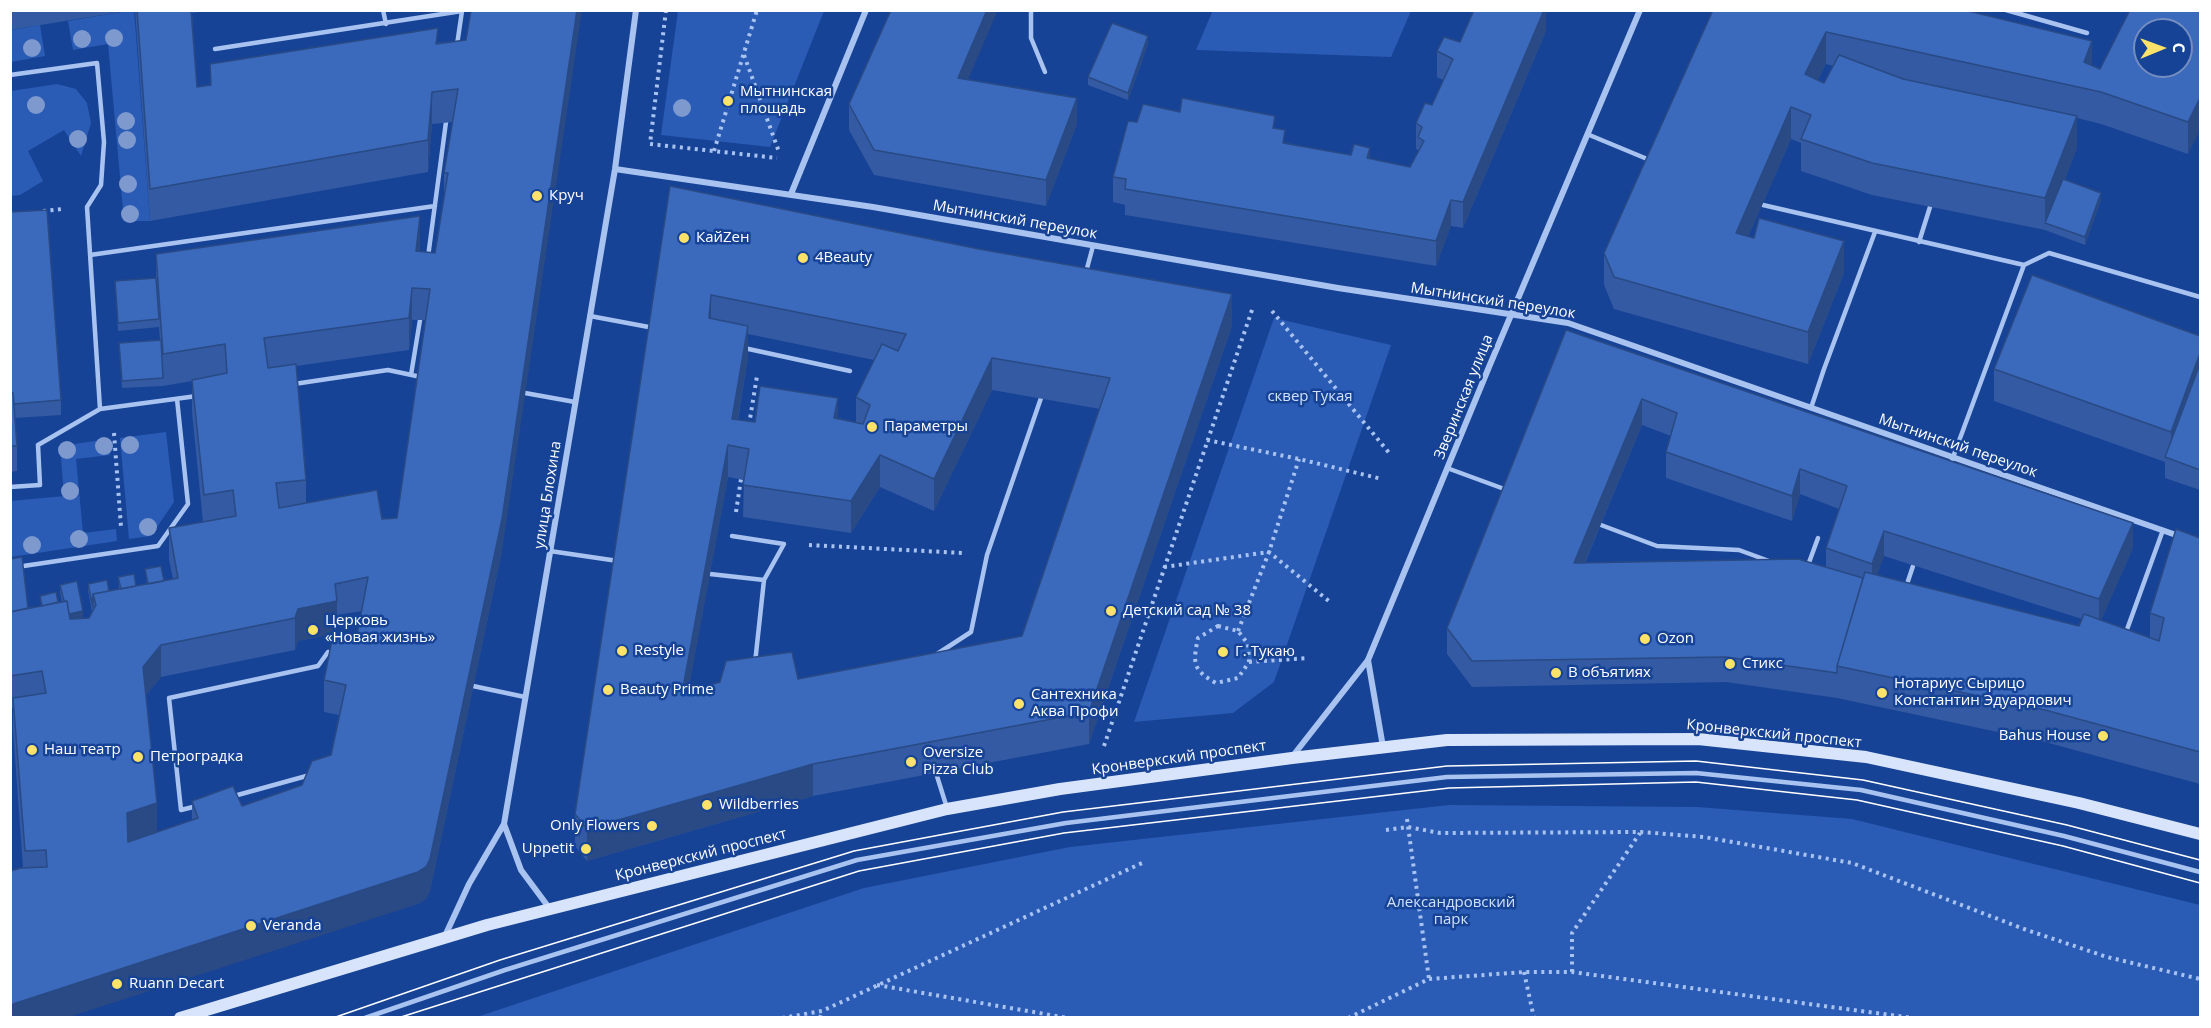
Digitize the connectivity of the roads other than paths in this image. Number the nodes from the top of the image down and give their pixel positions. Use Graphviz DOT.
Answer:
graph roads {
  1 [pos="384,10"];
  2 [pos="636,10"];
  3 [pos="866,10"];
  4 [pos="1031,10"];
  5 [pos="1640,10"];
  6 [pos="2007,10"];
  7 [pos="386,24"];
  8 [pos="2087,33"];
  9 [pos="215,49"];
  10 [pos="455,53"];
  11 [pos="1045,72"];
  12 [pos="10,75"];
  13 [pos="446,122"];
  14 [pos="1587,134"];
  15 [pos="1659,164"];
  16 [pos="615,169"];
  17 [pos="791,194"];
  18 [pos="1763,205"];
  19 [pos="435,206"];
  20 [pos="1930,207"];
  21 [pos="1875,232"];
  22 [pos="1919,242"];
  23 [pos="1093,246"];
  24 [pos="90,255"];
  25 [pos="428,261"];
  26 [pos="2024,265"];
  27 [pos="1084,281"];
  28 [pos="2200,297"];
  29 [pos="1511,315"];
  30 [pos="590,316"];
  31 [pos="420,320"];
  32 [pos="654,328"];
  33 [pos="740,347"];
  34 [pos="850,371"];
  35 [pos="411,375"];
  36 [pos="422,377"];
  37 [pos="290,384"];
  38 [pos="525,393"];
  39 [pos="207,395"];
  40 [pos="1041,398"];
  41 [pos="177,399"];
  42 [pos="575,402"];
  43 [pos="1811,408"];
  44 [pos="100,410"];
  45 [pos="1952,457"];
  46 [pos="1949,466"];
  47 [pos="1447,468"];
  48 [pos="10,487"];
  49 [pos="1512,492"];
  50 [pos="1601,525"];
  51 [pos="2163,530"];
  52 [pos="732,536"];
  53 [pos="1818,538"];
  54 [pos="2191,540"];
  55 [pos="550,551"];
  56 [pos="618,561"];
  57 [pos="1772,562"];
  58 [pos="1913,566"];
  59 [pos="10,567"];
  60 [pos="710,574"];
  61 [pos="1805,574"];
  62 [pos="764,580"];
  63 [pos="1917,591"];
  64 [pos="2125,635"];
  65 [pos="338,655"];
  66 [pos="928,660"];
  67 [pos="1368,660"];
  68 [pos="754,667"];
  69 [pos="473,686"];
  70 [pos="525,697"];
  71 [pos="1383,747"];
  72 [pos="1292,758"];
  73 [pos="936,773"];
  74 [pos="310,775"];
  75 [pos="224,799"];
  76 [pos="202,804"];
  77 [pos="947,809"];
  78 [pos="504,824"];
  79 [pos="2200,834"];
  80 [pos="2200,872"];
  81 [pos="550,909"];
  82 [pos="444,938"];
  83 [pos="180,1017"];
  84 [pos="365,1017"];
  1 -- 7 [label="lane"];
  2 -- 16 [label="street, улица Блохина"];
  3 -- 17 [label="street"];
  4 -- 11 [label="lane"];
  5 -- 14 [label="street, Зверинская улица"];
  6 -- 8 [label="lane"];
  7 -- 9 [label="lane"];
  7 -- 10 [label="lane"];
  12 -- 24 [label="lane"];
  13 -- 19 [label="lane"];
  14 -- 15 [label="lane"];
  14 -- 29 [label="street, Зверинская улица"];
  16 -- 17 [label="street"];
  16 -- 30 [label="street, улица Блохина"];
  17 -- 23 [label="street, Мытнинский переулок"];
  18 -- 21 [label="lane"];
  19 -- 24 [label="lane"];
  19 -- 25 [label="lane"];
  20 -- 22 [label="lane"];
  21 -- 22 [label="lane"];
  21 -- 43 [label="lane"];
  22 -- 26 [label="lane"];
  23 -- 27 [label="lane"];
  23 -- 29 [label="street, Мытнинский переулок"];
  24 -- 44 [label="lane"];
  26 -- 28 [label="lane"];
  26 -- 45 [label="lane"];
  29 -- 43 [label="street, Мытнинский переулок"];
  29 -- 47 [label="street, Зверинская улица"];
  30 -- 32 [label="lane"];
  30 -- 42 [label="street, улица Блохина"];
  31 -- 35 [label="lane"];
  33 -- 34 [label="lane"];
  35 -- 36 [label="lane"];
  35 -- 37 [label="lane"];
  38 -- 42 [label="lane"];
  39 -- 41 [label="lane"];
  40 -- 66 [label="lane"];
  41 -- 44 [label="lane"];
  41 -- 59 [label="lane"];
  42 -- 55 [label="street, улица Блохина"];
  43 -- 45 [label="street, Мытнинский переулок"];
  44 -- 48 [label="lane"];
  45 -- 46 [label="lane"];
  45 -- 51 [label="street, Мытнинский переулок"];
  47 -- 49 [label="lane"];
  47 -- 67 [label="street, Зверинская улица"];
  50 -- 57 [label="lane"];
  51 -- 54 [label="street, Мытнинский переулок"];
  51 -- 64 [label="lane"];
  52 -- 62 [label="lane"];
  53 -- 61 [label="lane"];
  55 -- 56 [label="lane"];
  55 -- 70 [label="street, улица Блохина"];
  58 -- 63 [label="lane"];
  60 -- 62 [label="lane"];
  62 -- 68 [label="lane"];
  65 -- 76 [label="lane"];
  67 -- 71 [label="street"];
  67 -- 72 [label="street, Зверинская улица"];
  69 -- 70 [label="lane"];
  70 -- 78 [label="street, улица Блохина"];
  71 -- 72 [label="street, Кронверкский проспект"];
  71 -- 79 [label="street, Кронверкский проспект"];
  72 -- 77 [label="street, Кронверкский проспект"];
  73 -- 77 [label="lane"];
  74 -- 75 [label="lane"];
  77 -- 81 [label="street, Кронверкский проспект"];
  78 -- 81 [label="street, улица Блохина"];
  78 -- 82 [label="street, улица Блохина"];
  80 -- 84 [label="lane"];
  81 -- 82 [label="street, Кронверкский проспект"];
  82 -- 83 [label="street, Кронверкский проспект"];
}
